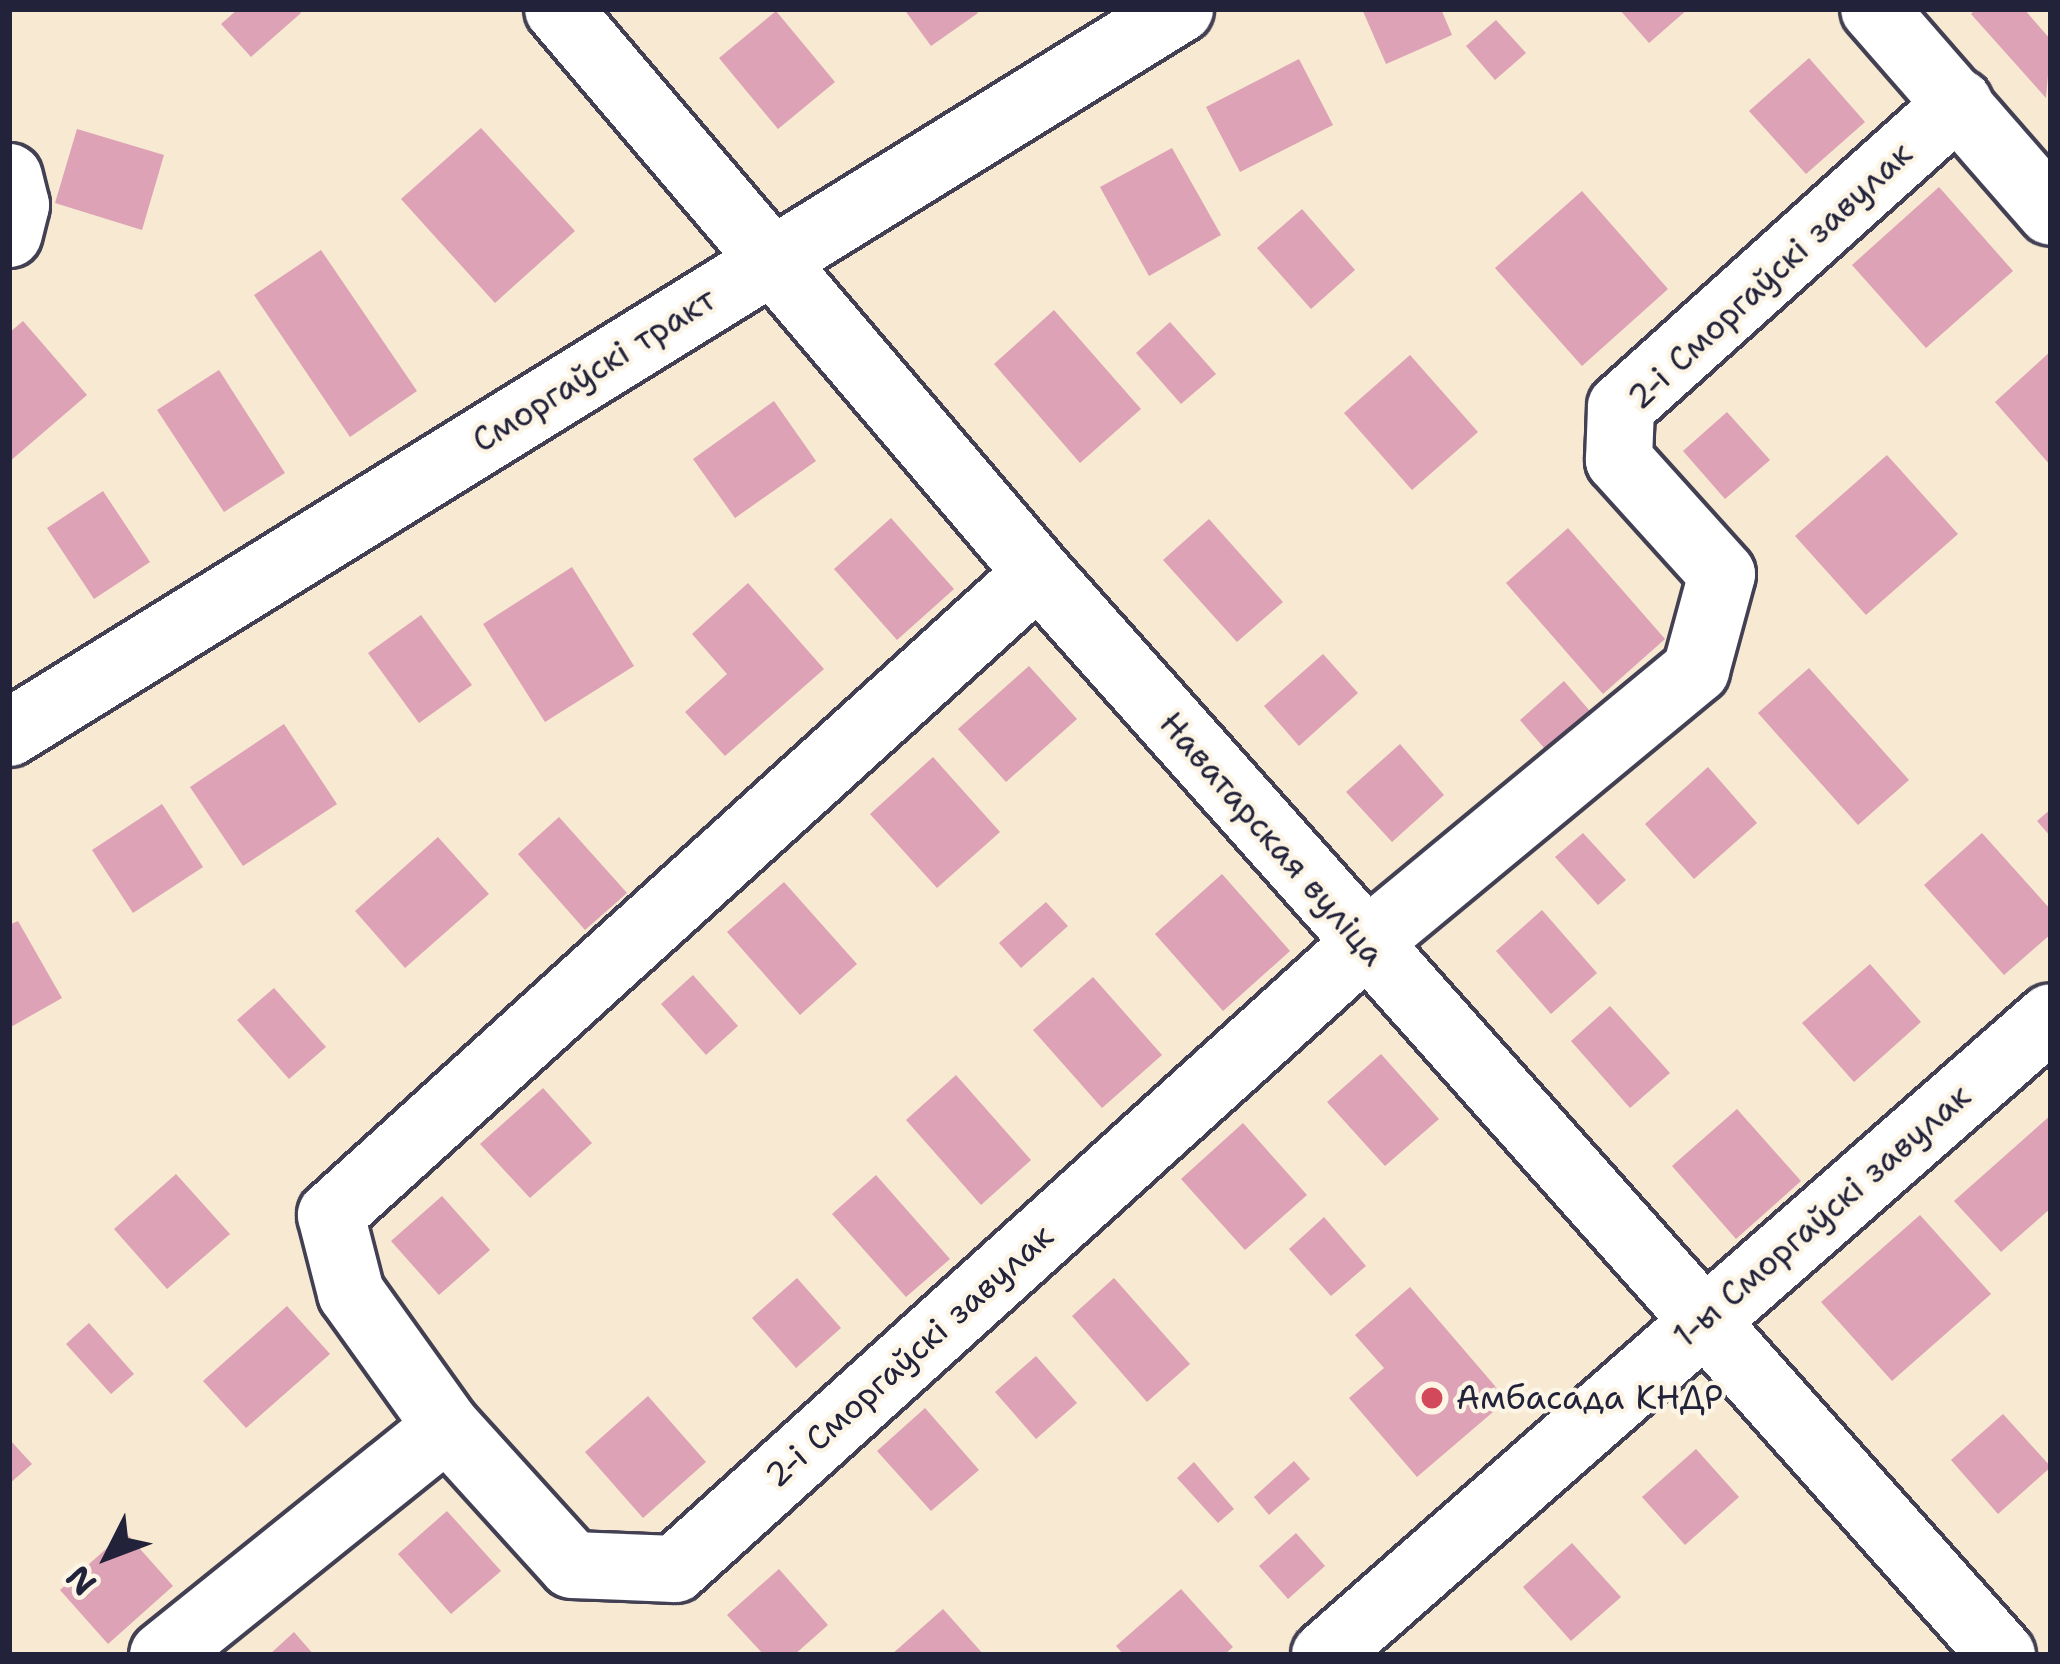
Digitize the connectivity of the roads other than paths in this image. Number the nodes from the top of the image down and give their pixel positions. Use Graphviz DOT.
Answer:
graph roads {
  1 [pos="558,9"];
  2 [pos="1180,9"];
  3 [pos="1874,9"];
  4 [pos="1959,103"];
  5 [pos="9,177"];
  6 [pos="2051,212"];
  7 [pos="9,234"];
  8 [pos="776,257"];
  9 [pos="1038,573"];
  10 [pos="9,733"];
  11 [pos="1365,944"];
  12 [pos="2051,1017"];
  13 [pos="1700,1320"];
  14 [pos="448,1427"];
  15 [pos="163,1655"];
  16 [pos="1325,1655"];
  17 [pos="2002,1655"];
  1 -- 8 [label="street, Наватарская вуліца"];
  2 -- 8 [label="street, Сморгаўскі тракт"];
  3 -- 4 [label="street"];
  4 -- 6 [label="street"];
  4 -- 11 [label="street, 2-і Сморгаўскі завулак"];
  5 -- 7 [label="street"];
  8 -- 9 [label="street, Наватарская вуліца"];
  8 -- 10 [label="street, Сморгаўскі тракт"];
  9 -- 11 [label="street, Наватарская вуліца"];
  9 -- 14 [label="street, 2-і Сморгаўскі завулак"];
  11 -- 13 [label="street, Наватарская вуліца"];
  11 -- 14 [label="street, 2-і Сморгаўскі завулак"];
  12 -- 13 [label="street, 1-ы Сморгаўскі завулак"];
  13 -- 16 [label="street, 1-ы Сморгаўскі завулак"];
  13 -- 17 [label="street, Наватарская вуліца"];
  14 -- 15 [label="street"];
}
